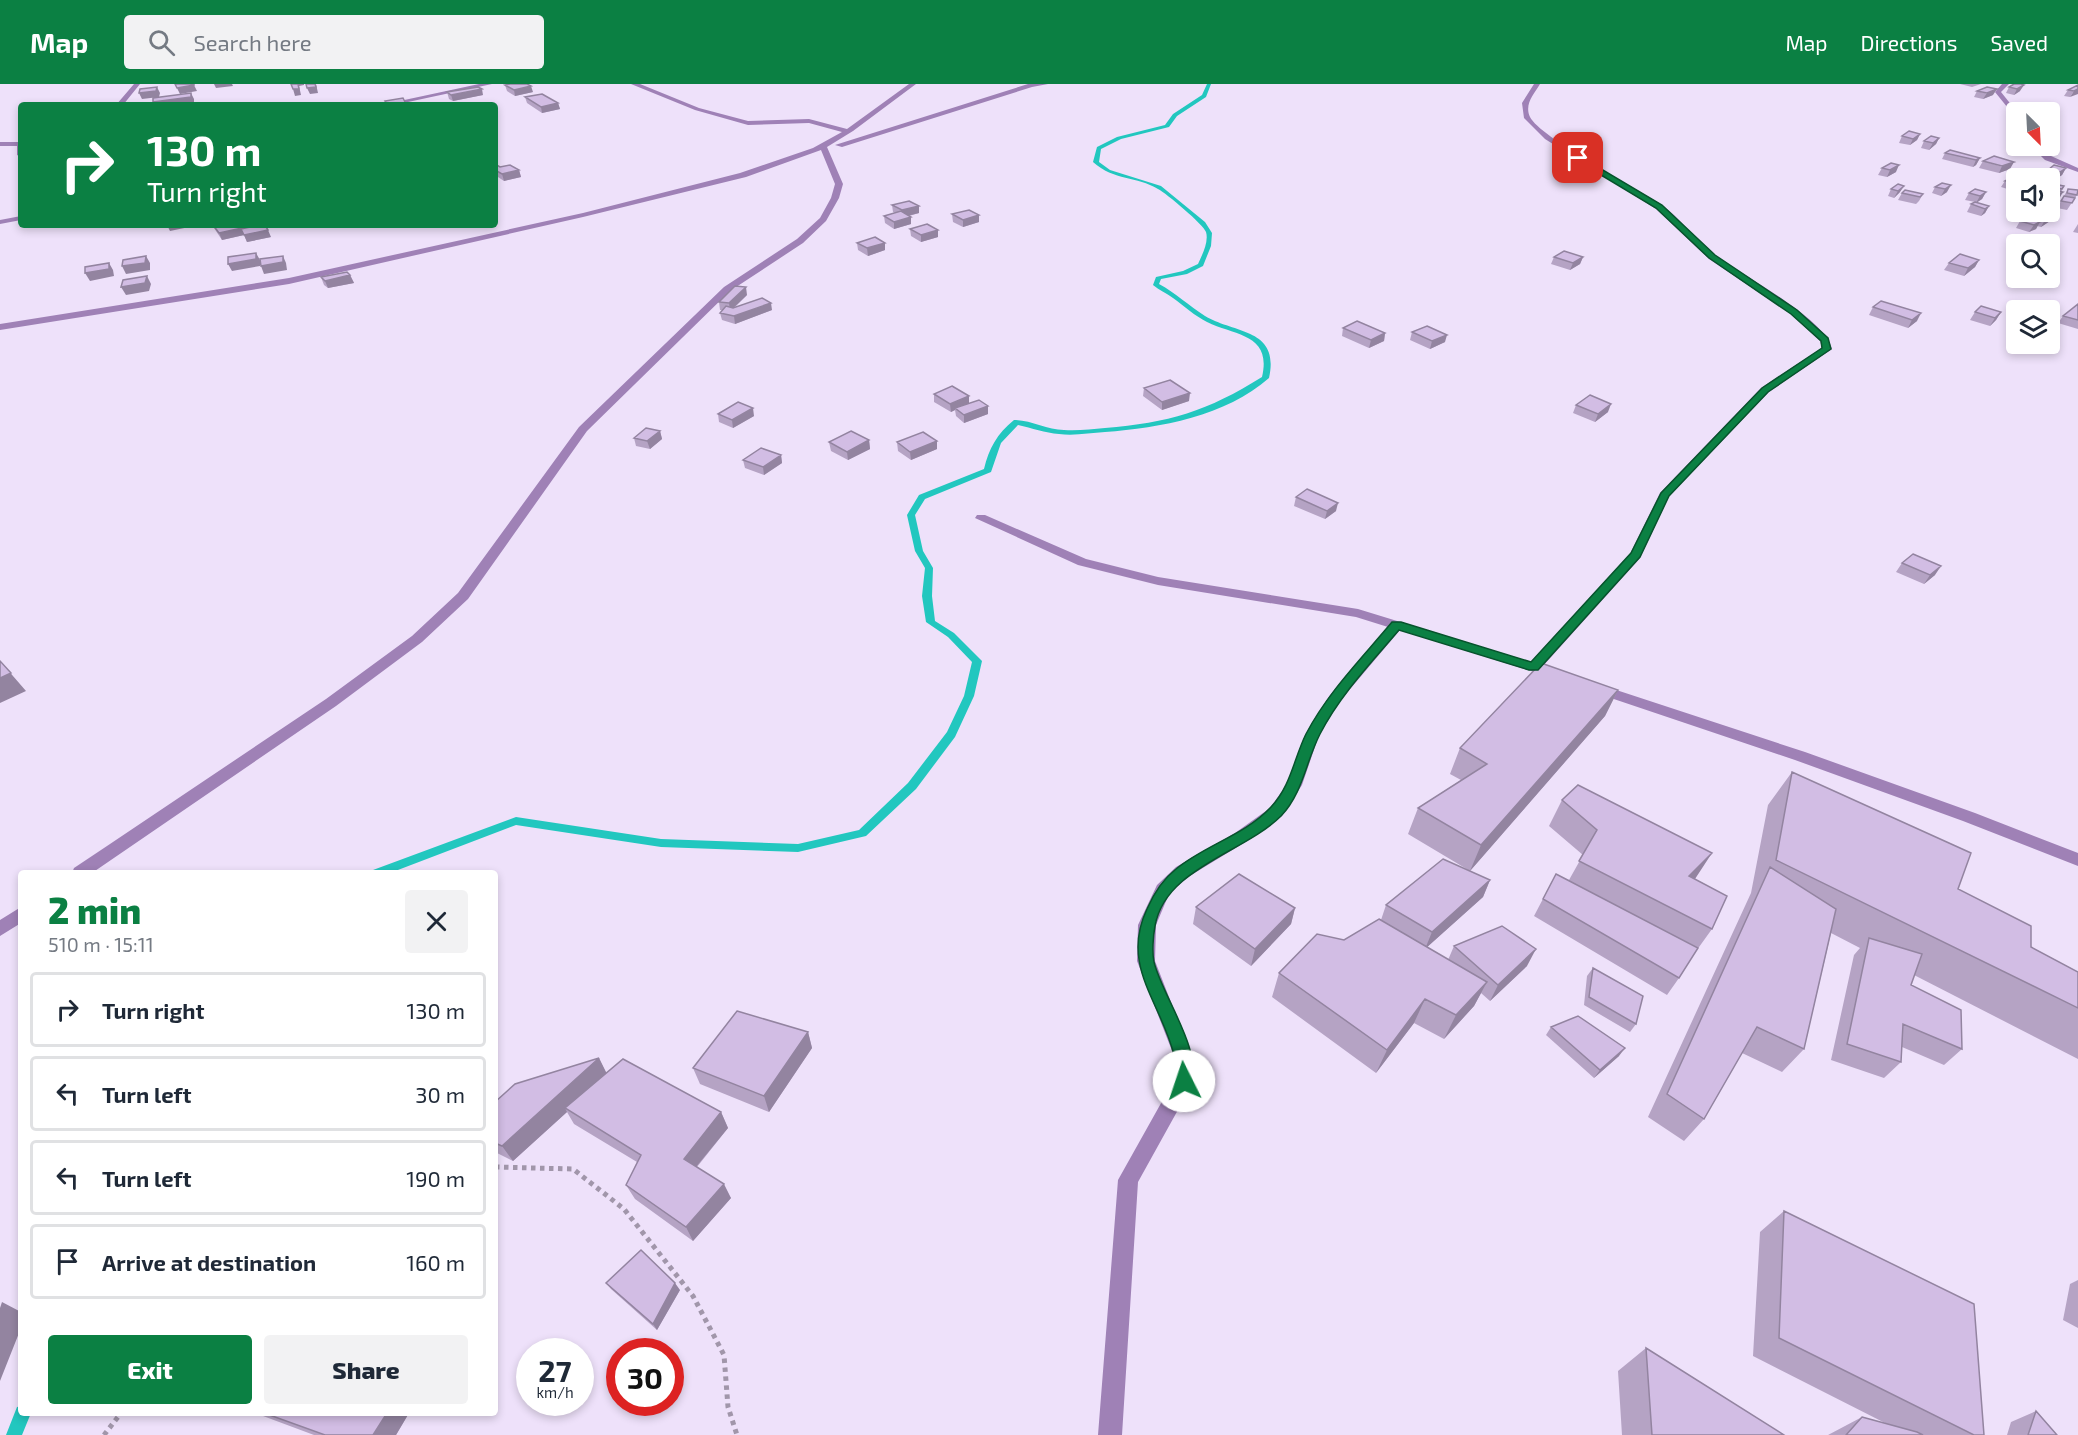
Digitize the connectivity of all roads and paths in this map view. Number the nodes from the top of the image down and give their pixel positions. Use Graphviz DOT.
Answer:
graph roads {
  1 [pos="137,84"];
  2 [pos="489,84"];
  3 [pos="634,84"];
  4 [pos="913,84"];
  5 [pos="1045,84"];
  6 [pos="1537,84"];
  7 [pos="2006,84"];
  8 [pos="1030,85"];
  9 [pos="122,102"];
  10 [pos="399,102"];
  11 [pos="2006,103"];
  12 [pos="848,132"];
  13 [pos="0,144"];
  14 [pos="18,144"];
  15 [pos="824,148"];
  16 [pos="2046,156"];
  17 [pos="2078,170"];
  18 [pos="18,219"];
  19 [pos="0,222"];
  20 [pos="0,327"];
  21 [pos="981,518"];
  22 [pos="1397,625"];
  23 [pos="1534,667"];
  24 [pos="2078,860"];
  25 [pos="84,870"];
  26 [pos="18,916"];
  27 [pos="0,929"];
  28 [pos="498,1167"];
  29 [pos="119,1416"];
  30 [pos="104,1435"];
  31 [pos="736,1435"];
  32 [pos="1110,1435"];
  1 -- 9 [label="street"];
  2 -- 10 [label="street"];
  3 -- 12 [label="street"];
  4 -- 12 [label="street"];
  5 -- 8 [label="street"];
  6 -- 23 [label="street"];
  7 -- 11 [label="street"];
  8 -- 15 [label="street"];
  12 -- 15 [label="street"];
  13 -- 14 [label="street"];
  15 -- 20 [label="street"];
  15 -- 25 [label="street"];
  16 -- 17 [label="street"];
  18 -- 19 [label="street"];
  21 -- 22 [label="street"];
  22 -- 23 [label="street"];
  22 -- 32 [label="street"];
  23 -- 24 [label="street"];
  26 -- 27 [label="street"];
  28 -- 31 [label="path"];
  29 -- 30 [label="path"];
}
